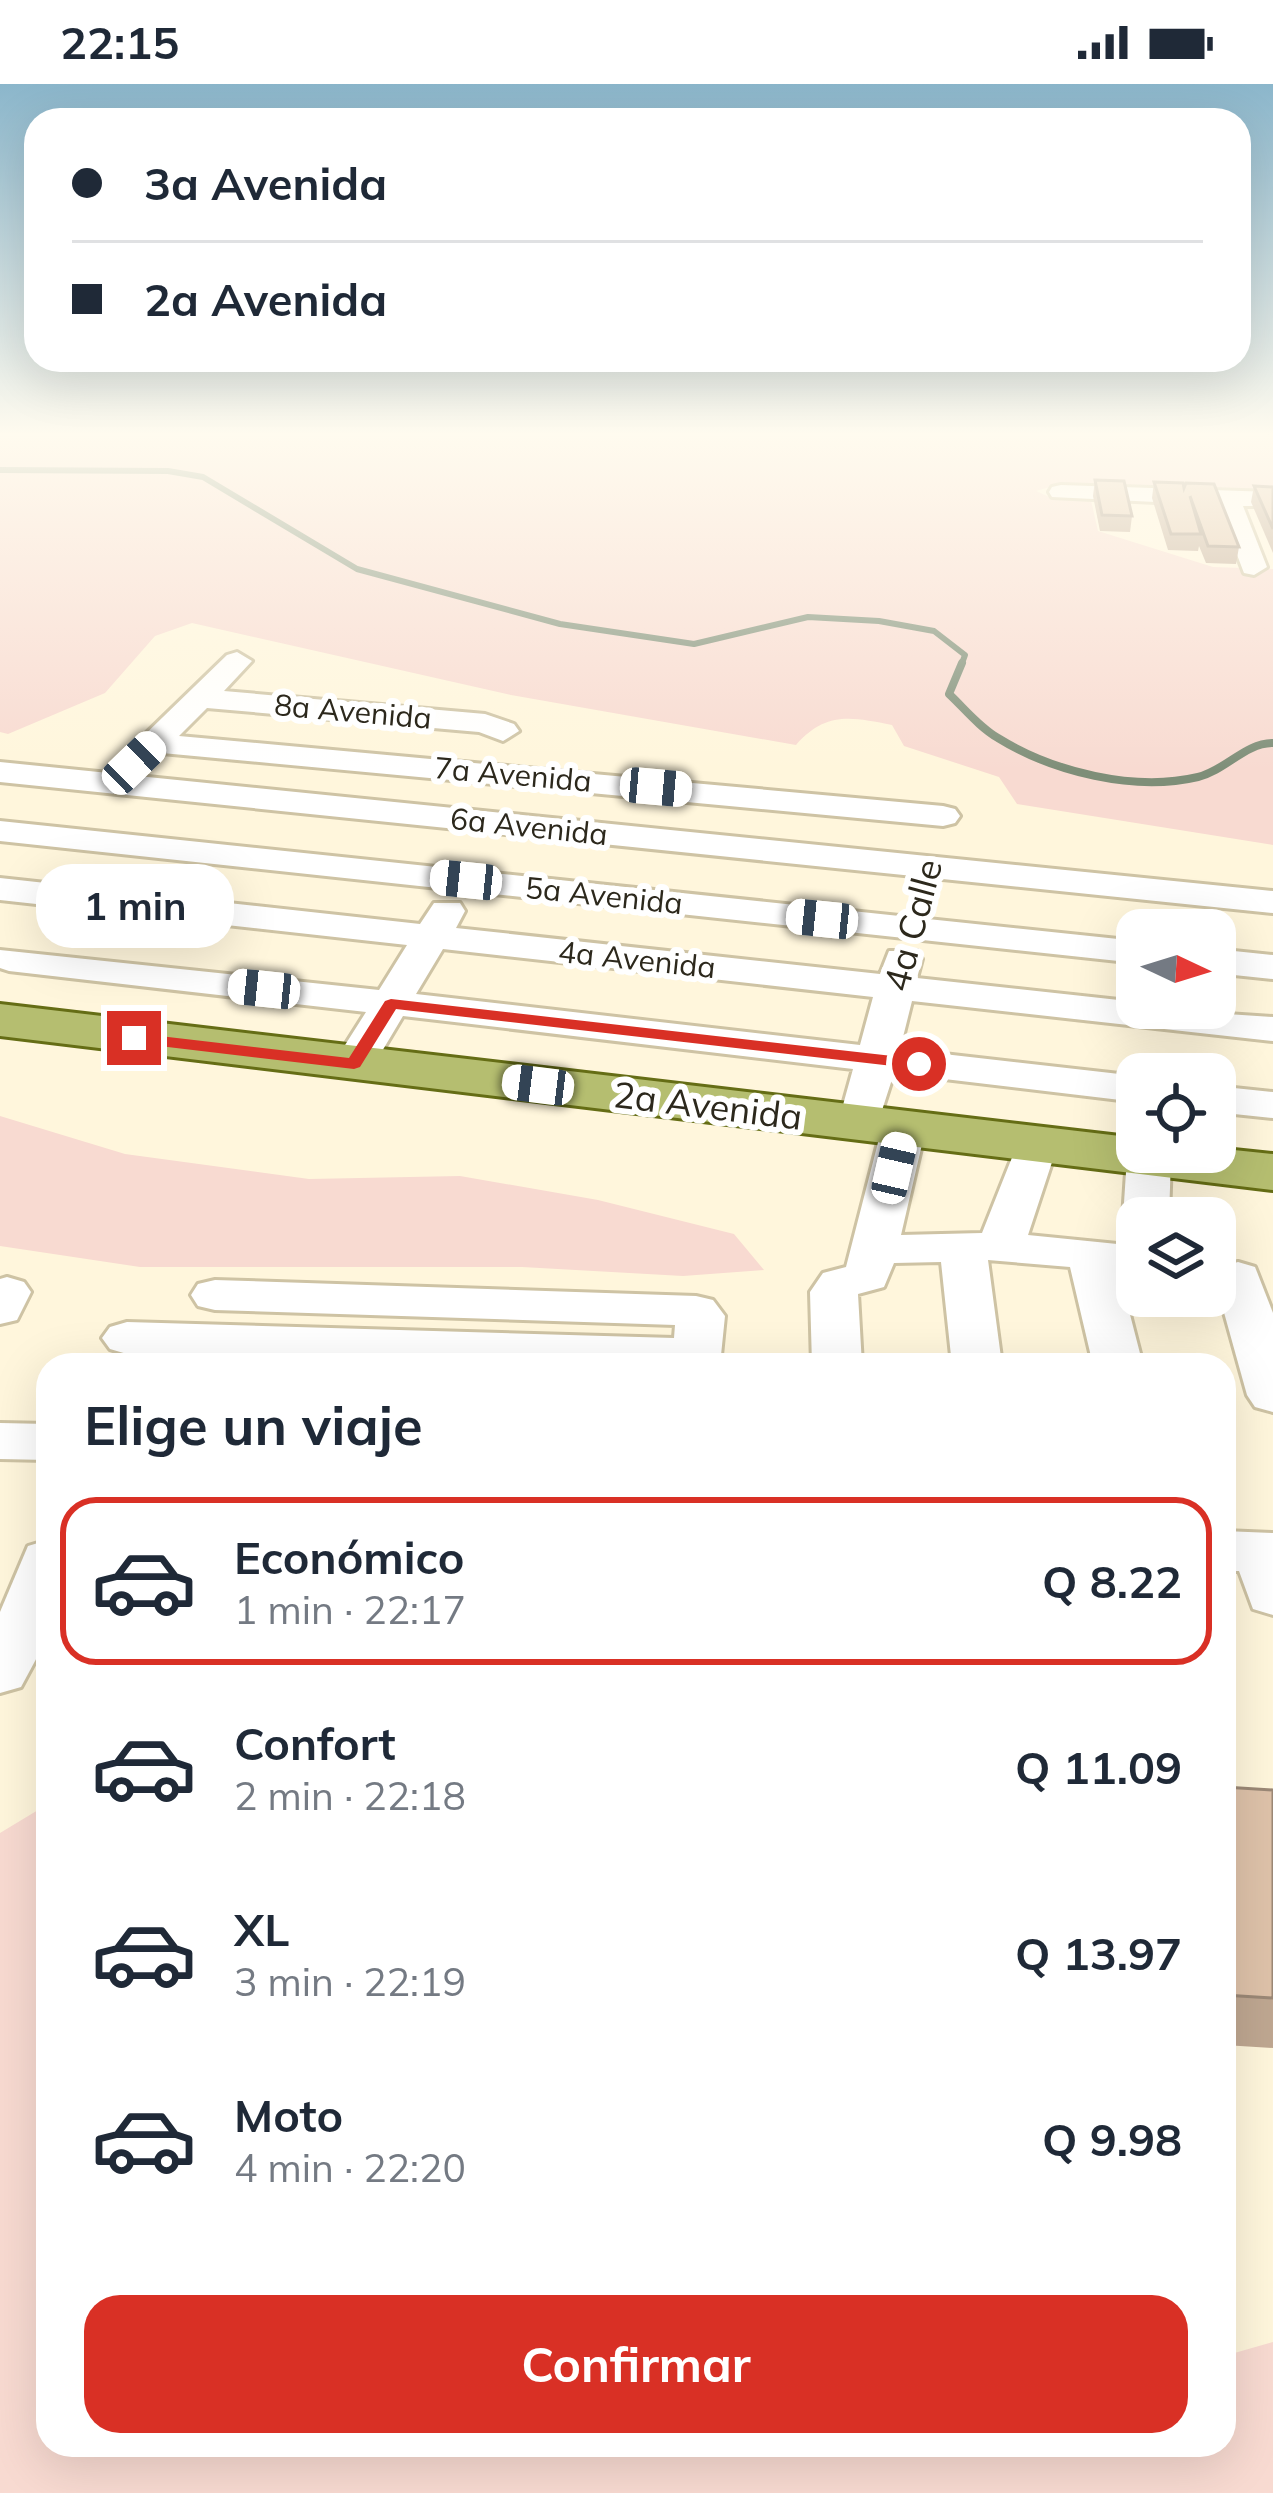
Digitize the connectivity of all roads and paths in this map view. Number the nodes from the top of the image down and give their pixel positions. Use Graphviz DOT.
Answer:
graph roads {
  1 [pos="1246,545"];
  2 [pos="1254,567"];
  3 [pos="237,661"];
  4 [pos="201,698"];
  5 [pos="503,730"];
  6 [pos="154,743"];
  7 [pos="540,766"];
  8 [pos="0,772"];
  9 [pos="113,784"];
  10 [pos="951,811"];
  11 [pos="502,823"];
  12 [pos="0,831"];
  13 [pos="59,837"];
  14 [pos="928,867"];
  15 [pos="466,880"];
  16 [pos="2,891"];
  17 [pos="1273,902"];
  18 [pos="911,928"];
  19 [pos="431,936"];
  20 [pos="1116,950"];
  21 [pos="9,959"];
  22 [pos="1236,963"];
  23 [pos="1273,967"];
  24 [pos="895,988"];
  25 [pos="391,1004"];
  26 [pos="0,1020"];
  27 [pos="1273,1030"];
  28 [pos="876,1059"];
  29 [pos="354,1064"];
  30 [pos="1116,1088"];
  31 [pos="1236,1101"];
  32 [pos="1273,1105"];
  33 [pos="882,1125"];
  34 [pos="1036,1144"];
  35 [pos="1116,1153"];
  36 [pos="1236,1168"];
  37 [pos="1273,1172"];
  38 [pos="982,1248"];
  39 [pos="875,1250"];
  40 [pos="1114,1256"];
  41 [pos="1242,1277"];
  42 [pos="215,1295"];
  43 [pos="128,1333"];
  44 [pos="548,1353"];
  45 [pos="696,1353"];
  46 [pos="837,1353"];
  47 [pos="978,1353"];
  48 [pos="1118,1353"];
  49 [pos="1273,1395"];
  50 [pos="0,1441"];
  51 [pos="36,1442"];
  52 [pos="36,1593"];
  53 [pos="0,1671"];
  1 -- 2 [label="street"];
  3 -- 4 [label="street"];
  4 -- 5 [label="street, 8a Avenida"];
  4 -- 6 [label="street"];
  6 -- 7 [label="street, 7a Avenida"];
  6 -- 9 [label="street"];
  7 -- 10 [label="street, 7a Avenida"];
  7 -- 11 [label="street"];
  8 -- 9 [label="street, 6a Avenida"];
  9 -- 11 [label="street, 6a Avenida"];
  9 -- 13 [label="street"];
  10 -- 14 [label="street, 4a Calle"];
  11 -- 14 [label="street, 6a Avenida"];
  11 -- 15 [label="street"];
  12 -- 13 [label="street, 5a Avenida"];
  13 -- 15 [label="street, 5a Avenida"];
  13 -- 16 [label="street"];
  14 -- 17 [label="street, 6a Avenida"];
  14 -- 18 [label="street, 4a Calle"];
  15 -- 18 [label="street, 5a Avenida"];
  15 -- 19 [label="street"];
  16 -- 19 [label="street, 4a Avenida"];
  18 -- 20 [label="street, 5a Avenida"];
  18 -- 24 [label="street, 4a Calle"];
  19 -- 24 [label="street, 4a Avenida"];
  19 -- 25 [label="street"];
  21 -- 25 [label="street"];
  22 -- 23 [label="street"];
  24 -- 27 [label="street, 4a Avenida"];
  24 -- 28 [label="street, 4a Calle"];
  25 -- 28 [label="street"];
  25 -- 29 [label="street"];
  26 -- 29 [label="main road, 2a Avenida"];
  28 -- 30 [label="street"];
  28 -- 33 [label="street, 4a Calle"];
  29 -- 33 [label="main road, 2a Avenida"];
  31 -- 32 [label="street"];
  33 -- 34 [label="main road, 2a Avenida"];
  33 -- 39 [label="street, 4a Calle"];
  34 -- 35 [label="main road, 2a Avenida"];
  34 -- 38 [label="street"];
  36 -- 37 [label="main road, 2a Avenida"];
  38 -- 39 [label="street"];
  38 -- 40 [label="street"];
  38 -- 47 [label="street"];
  39 -- 46 [label="street"];
  40 -- 48 [label="street"];
  41 -- 49 [label="street"];
  42 -- 45 [label="street"];
  43 -- 44 [label="street"];
  50 -- 51 [label="street"];
  52 -- 53 [label="street"];
}
